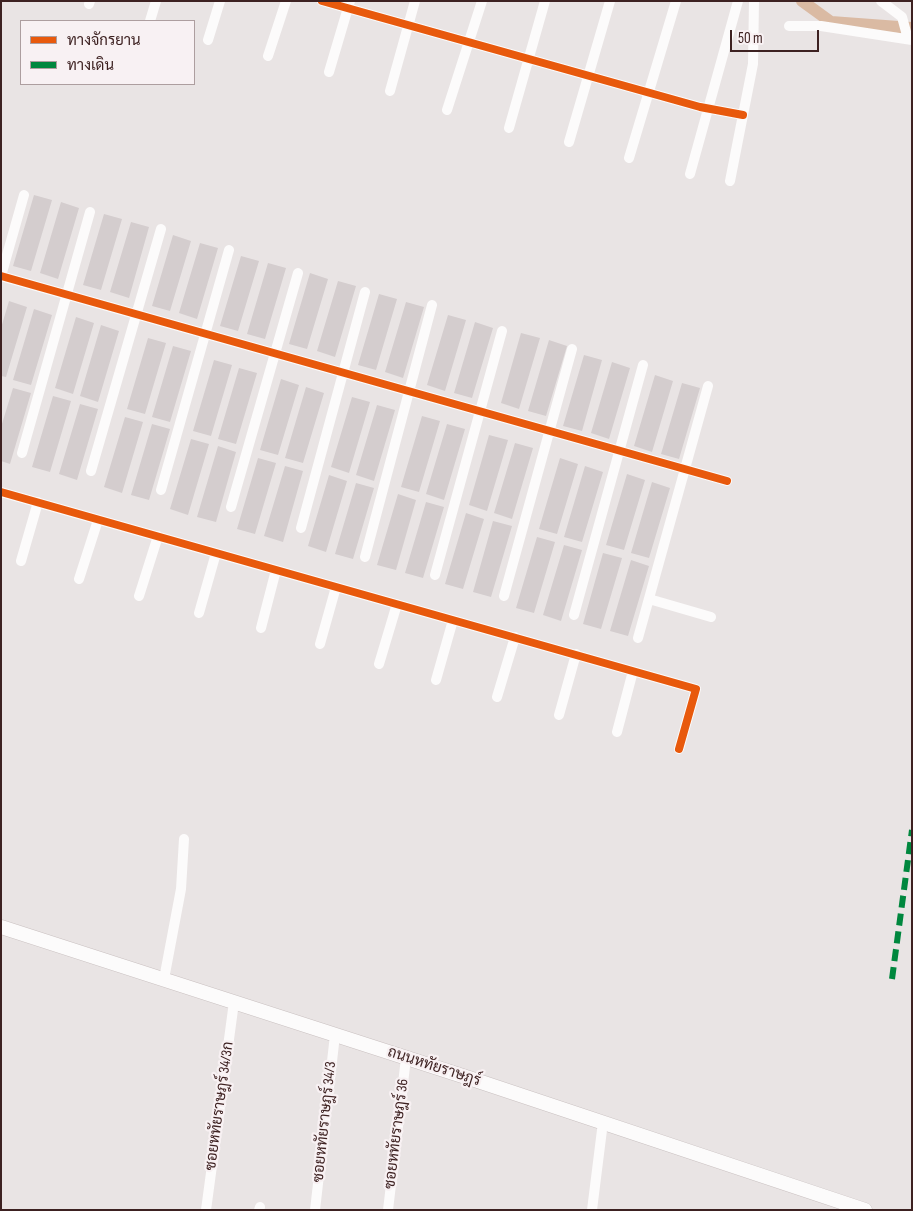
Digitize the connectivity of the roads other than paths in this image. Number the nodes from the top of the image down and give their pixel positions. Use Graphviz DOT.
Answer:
graph roads {
  1 [pos="156,1"];
  2 [pos="220,1"];
  3 [pos="286,1"];
  4 [pos="322,1"];
  5 [pos="415,1"];
  6 [pos="482,1"];
  7 [pos="545,1"];
  8 [pos="610,1"];
  9 [pos="676,1"];
  10 [pos="738,1"];
  11 [pos="754,1"];
  12 [pos="881,1"];
  13 [pos="349,5"];
  14 [pos="150,20"];
  15 [pos="409,25"];
  16 [pos="789,26"];
  17 [pos="908,34"];
  18 [pos="208,40"];
  19 [pos="470,43"];
  20 [pos="268,56"];
  21 [pos="530,59"];
  22 [pos="329,72"];
  23 [pos="588,76"];
  24 [pos="390,92"];
  25 [pos="649,92"];
  26 [pos="709,108"];
  27 [pos="447,110"];
  28 [pos="743,115"];
  29 [pos="510,128"];
  30 [pos="569,142"];
  31 [pos="629,158"];
  32 [pos="690,174"];
  33 [pos="730,181"];
  34 [pos="24,196"];
  35 [pos="90,212"];
  36 [pos="161,230"];
  37 [pos="229,250"];
  38 [pos="298,273"];
  39 [pos="1,276"];
  40 [pos="364,292"];
  41 [pos="67,294"];
  42 [pos="432,305"];
  43 [pos="138,314"];
  44 [pos="502,331"];
  45 [pos="205,334"];
  46 [pos="572,349"];
  47 [pos="276,354"];
  48 [pos="643,365"];
  49 [pos="343,372"];
  50 [pos="708,386"];
  51 [pos="409,391"];
  52 [pos="480,411"];
  53 [pos="550,431"];
  54 [pos="619,451"];
  55 [pos="22,453"];
  56 [pos="685,470"];
  57 [pos="92,471"];
  58 [pos="727,481"];
  59 [pos="161,490"];
  60 [pos="1,492"];
  61 [pos="38,502"];
  62 [pos="231,507"];
  63 [pos="98,520"];
  64 [pos="301,528"];
  65 [pos="158,536"];
  66 [pos="216,553"];
  67 [pos="365,557"];
  68 [pos="21,561"];
  69 [pos="276,570"];
  70 [pos="435,575"];
  71 [pos="79,579"];
  72 [pos="336,587"];
  73 [pos="139,596"];
  74 [pos="504,596"];
  75 [pos="649,599"];
  76 [pos="397,604"];
  77 [pos="199,613"];
  78 [pos="574,615"];
  79 [pos="711,616"];
  80 [pos="453,620"];
  81 [pos="260,628"];
  82 [pos="515,637"];
  83 [pos="638,638"];
  84 [pos="320,644"];
  85 [pos="576,654"];
  86 [pos="380,664"];
  87 [pos="633,671"];
  88 [pos="436,680"];
  89 [pos="497,697"];
  90 [pos="559,715"];
  91 [pos="617,732"];
  92 [pos="679,749"];
  93 [pos="184,839"];
  94 [pos="1,927"];
  95 [pos="164,979"];
  96 [pos="234,1002"];
  97 [pos="335,1035"];
  98 [pos="406,1058"];
  99 [pos="603,1122"];
  100 [pos="206,1210"];
  101 [pos="315,1210"];
  102 [pos="388,1210"];
  103 [pos="592,1210"];
  104 [pos="865,1210"];
  1 -- 14 [label="street"];
  2 -- 18 [label="street"];
  3 -- 20 [label="street"];
  4 -- 13 [label="street"];
  5 -- 15 [label="street"];
  6 -- 19 [label="street"];
  7 -- 21 [label="street"];
  8 -- 23 [label="street"];
  9 -- 25 [label="street"];
  10 -- 26 [label="street"];
  11 -- 28 [label="street"];
  12 -- 17 [label="street"];
  13 -- 15 [label="street"];
  13 -- 22 [label="street"];
  15 -- 19 [label="street"];
  15 -- 24 [label="street"];
  16 -- 17 [label="street"];
  19 -- 21 [label="street"];
  19 -- 27 [label="street"];
  21 -- 23 [label="street"];
  21 -- 29 [label="street"];
  23 -- 25 [label="street"];
  23 -- 30 [label="street"];
  25 -- 26 [label="street"];
  25 -- 31 [label="street"];
  26 -- 28 [label="street"];
  26 -- 32 [label="street"];
  28 -- 33 [label="street"];
  34 -- 39 [label="street"];
  35 -- 41 [label="street"];
  36 -- 43 [label="street"];
  37 -- 45 [label="street"];
  38 -- 47 [label="street"];
  39 -- 41 [label="street"];
  40 -- 49 [label="street"];
  41 -- 43 [label="street"];
  41 -- 55 [label="street"];
  42 -- 51 [label="street"];
  43 -- 45 [label="street"];
  43 -- 57 [label="street"];
  44 -- 52 [label="street"];
  45 -- 47 [label="street"];
  45 -- 59 [label="street"];
  46 -- 53 [label="street"];
  47 -- 49 [label="street"];
  47 -- 62 [label="street"];
  48 -- 54 [label="street"];
  49 -- 51 [label="street"];
  49 -- 64 [label="street"];
  50 -- 56 [label="street"];
  51 -- 52 [label="street"];
  51 -- 67 [label="street"];
  52 -- 53 [label="street"];
  52 -- 70 [label="street"];
  53 -- 54 [label="street"];
  53 -- 74 [label="street"];
  54 -- 56 [label="street"];
  54 -- 78 [label="street"];
  56 -- 58 [label="street"];
  56 -- 75 [label="street"];
  60 -- 61 [label="street"];
  61 -- 63 [label="street"];
  61 -- 68 [label="street"];
  63 -- 65 [label="street"];
  63 -- 71 [label="street"];
  65 -- 66 [label="street"];
  65 -- 73 [label="street"];
  66 -- 69 [label="street"];
  66 -- 77 [label="street"];
  69 -- 72 [label="street"];
  69 -- 81 [label="street"];
  72 -- 76 [label="street"];
  72 -- 84 [label="street"];
  75 -- 79 [label="street"];
  75 -- 83 [label="street"];
  76 -- 80 [label="street"];
  76 -- 86 [label="street"];
  80 -- 82 [label="street"];
  80 -- 88 [label="street"];
  82 -- 85 [label="street"];
  82 -- 89 [label="street"];
  85 -- 87 [label="street"];
  85 -- 90 [label="street"];
  87 -- 91 [label="street"];
  87 -- 92 [label="street"];
  93 -- 95 [label="street"];
  94 -- 95 [label="main road, ถนนหทัยราษฎร์"];
  95 -- 96 [label="main road, ถนนหทัยราษฎร์"];
  96 -- 97 [label="main road, ถนนหทัยราษฎร์"];
  96 -- 100 [label="street, ซอยหทัยราษฎร์ 34/3ก"];
  97 -- 98 [label="main road, ถนนหทัยราษฎร์"];
  97 -- 101 [label="street, ซอยหทัยราษฎร์ 34/3"];
  98 -- 99 [label="main road, ถนนหทัยราษฎร์"];
  98 -- 102 [label="street, ซอยหทัยราษฎร์ 36"];
  99 -- 103 [label="street"];
  99 -- 104 [label="main road, ถนนหทัยราษฎร์"];
}
